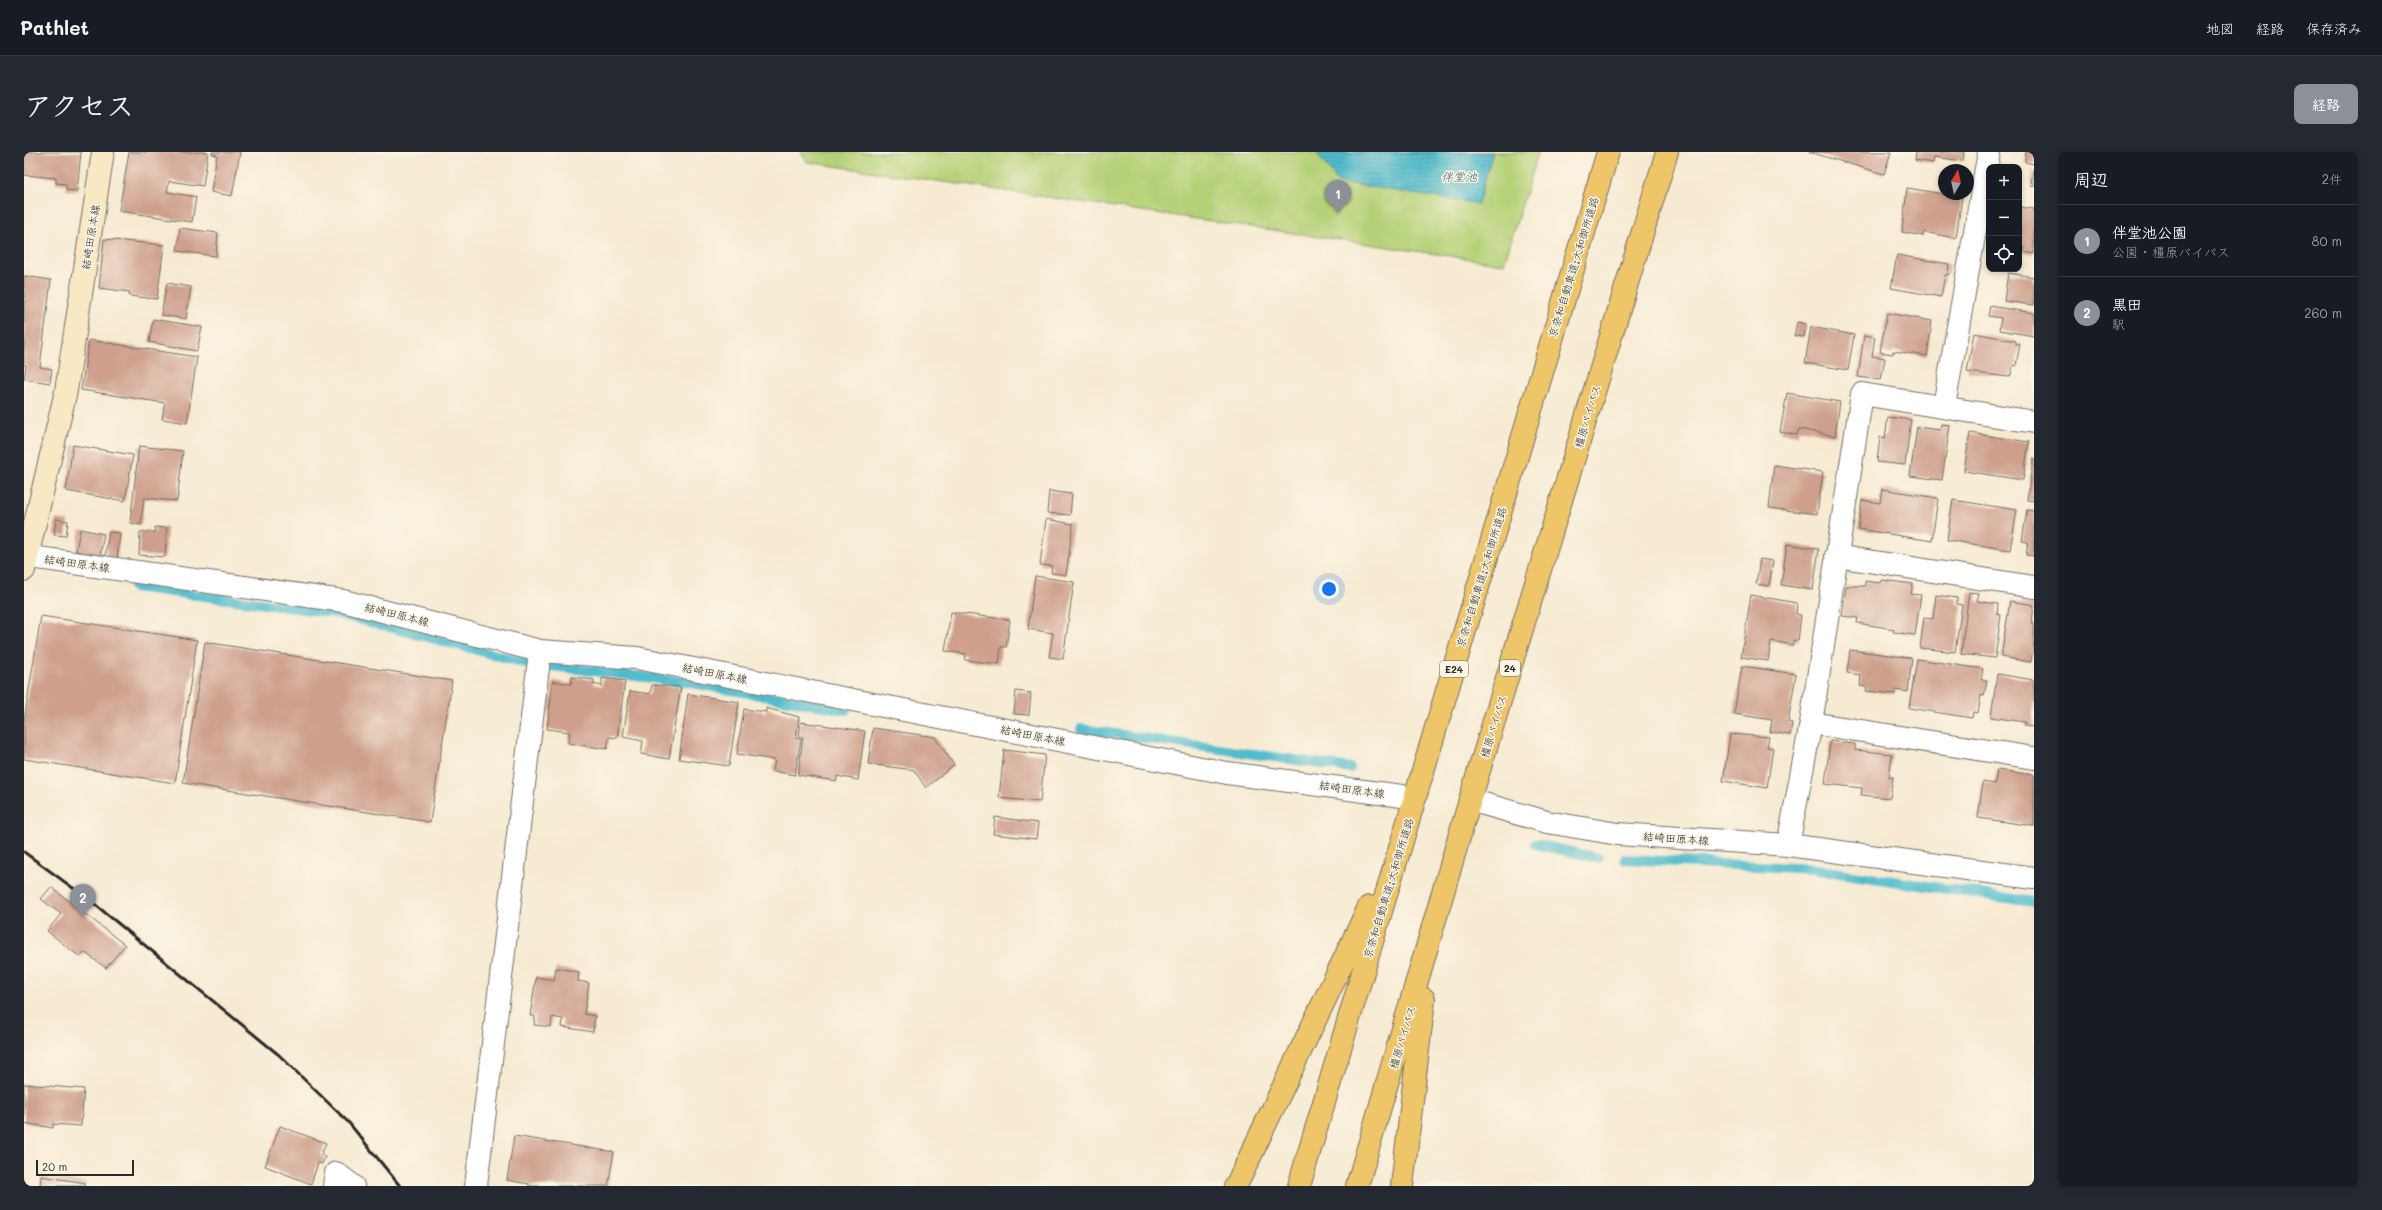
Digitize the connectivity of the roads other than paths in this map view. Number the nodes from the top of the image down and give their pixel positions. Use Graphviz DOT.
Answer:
graph roads {
  1 [pos="103,152"];
  2 [pos="1594,152"];
  3 [pos="1608,152"];
  4 [pos="1653,152"];
  5 [pos="1667,152"];
  6 [pos="1989,152"];
  7 [pos="1944,406"];
  8 [pos="2034,422"];
  9 [pos="1836,556"];
  10 [pos="25,561"];
  11 [pos="2034,587"];
  12 [pos="539,660"];
  13 [pos="1811,722"];
  14 [pos="2034,758"];
  15 [pos="1402,796"];
  16 [pos="1470,800"];
  17 [pos="1788,845"];
  18 [pos="2034,878"];
  19 [pos="1369,907"];
  20 [pos="1431,938"];
  21 [pos="334,1186"];
  22 [pos="353,1186"];
  23 [pos="476,1186"];
  24 [pos="1236,1186"];
  25 [pos="1286,1186"];
  26 [pos="1299,1186"];
  27 [pos="1345,1186"];
  28 [pos="1357,1186"];
  29 [pos="1402,1186"];
  1 -- 10 [label="main road, 結崎田原本線"];
  2 -- 15 [label="highway"];
  3 -- 26 [label="highway, 京奈和自動車道;大和御所道路 / E24"];
  4 -- 27 [label="highway"];
  5 -- 16 [label="highway, 橿原バイパス / 24"];
  6 -- 7 [label="street"];
  7 -- 8 [label="street"];
  7 -- 9 [label="street"];
  9 -- 11 [label="street"];
  9 -- 13 [label="street"];
  10 -- 12 [label="street, 結崎田原本線"];
  12 -- 15 [label="street, 結崎田原本線"];
  12 -- 23 [label="street"];
  13 -- 14 [label="street"];
  13 -- 17 [label="street"];
  15 -- 19 [label="highway"];
  16 -- 17 [label="street, 結崎田原本線"];
  16 -- 20 [label="highway, 橿原バイパス / 24"];
  17 -- 18 [label="street, 結崎田原本線"];
  19 -- 24 [label="highway"];
  19 -- 25 [label="highway"];
  20 -- 28 [label="highway, 橿原バイパス / 24"];
  20 -- 29 [label="highway"];
  21 -- 22 [label="street"];
}
